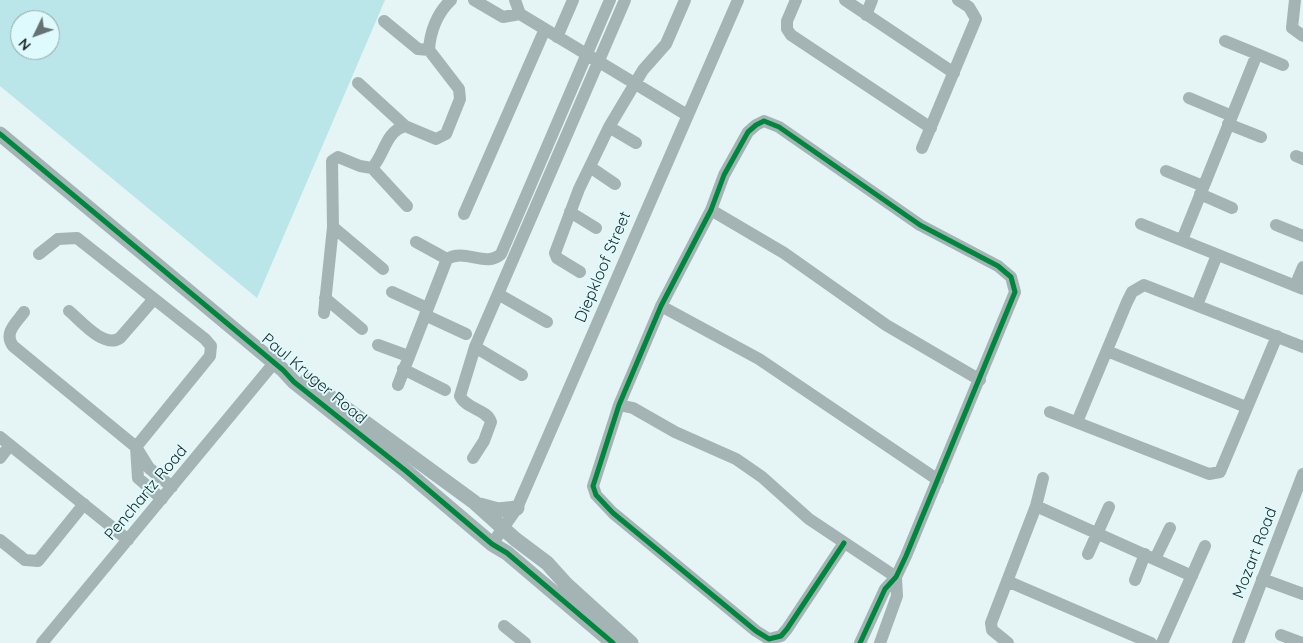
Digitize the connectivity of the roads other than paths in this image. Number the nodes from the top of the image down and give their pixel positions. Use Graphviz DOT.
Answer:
graph roads {
  1 [pos="451,0"];
  2 [pos="474,0"];
  3 [pos="515,0"];
  4 [pos="573,0"];
  5 [pos="610,0"];
  6 [pos="625,0"];
  7 [pos="685,0"];
  8 [pos="738,0"];
  9 [pos="796,0"];
  10 [pos="844,0"];
  11 [pos="872,0"];
  12 [pos="958,0"];
  13 [pos="1295,0"];
  14 [pos="520,14"];
  15 [pos="866,15"];
  16 [pos="384,21"];
  17 [pos="545,29"];
  18 [pos="1303,36"];
  19 [pos="557,37"];
  20 [pos="1225,41"];
  21 [pos="429,50"];
  22 [pos="1257,54"];
  23 [pos="585,55"];
  24 [pos="598,62"];
  25 [pos="1283,65"];
  26 [pos="954,73"];
  27 [pos="358,83"];
  28 [pos="633,84"];
  29 [pos="1189,98"];
  30 [pos="687,115"];
  31 [pos="1230,120"];
  32 [pos="404,126"];
  33 [pos="609,127"];
  34 [pos="931,128"];
  35 [pos="0,134"];
  36 [pos="1260,137"];
  37 [pos="636,143"];
  38 [pos="922,148"];
  39 [pos="590,167"];
  40 [pos="372,168"];
  41 [pos="1166,171"];
  42 [pos="615,184"];
  43 [pos="1201,190"];
  44 [pos="407,206"];
  45 [pos="1232,208"];
  46 [pos="711,210"];
  47 [pos="570,212"];
  48 [pos="464,214"];
  49 [pos="1141,224"];
  50 [pos="1276,225"];
  51 [pos="333,227"];
  52 [pos="596,228"];
  53 [pos="1303,236"];
  54 [pos="1182,240"];
  55 [pos="416,242"];
  56 [pos="39,254"];
  57 [pos="1217,254"];
  58 [pos="447,259"];
  59 [pos="1303,267"];
  60 [pos="383,269"];
  61 [pos="580,272"];
  62 [pos="1299,288"];
  63 [pos="392,292"];
  64 [pos="498,294"];
  65 [pos="324,298"];
  66 [pos="154,300"];
  67 [pos="1197,305"];
  68 [pos="661,306"];
  69 [pos="69,311"];
  70 [pos="426,311"];
  71 [pos="24,312"];
  72 [pos="324,313"];
  73 [pos="547,322"];
  74 [pos="362,329"];
  75 [pos="466,334"];
  76 [pos="1277,336"];
  77 [pos="378,345"];
  78 [pos="476,347"];
  79 [pos="1303,347"];
  80 [pos="1106,351"];
  81 [pos="408,356"];
  82 [pos="278,366"];
  83 [pos="404,369"];
  84 [pos="522,375"];
  85 [pos="980,380"];
  86 [pos="398,385"];
  87 [pos="445,390"];
  88 [pos="619,405"];
  89 [pos="1246,407"];
  90 [pos="1050,412"];
  91 [pos="1077,422"];
  92 [pos="5,441"];
  93 [pos="136,447"];
  94 [pos="0,458"];
  95 [pos="473,458"];
  96 [pos="1303,474"];
  97 [pos="1042,478"];
  98 [pos="938,480"];
  99 [pos="172,487"];
  100 [pos="162,499"];
  101 [pos="474,502"];
  102 [pos="84,504"];
  103 [pos="1036,506"];
  104 [pos="1109,507"];
  105 [pos="517,508"];
  106 [pos="504,528"];
  107 [pos="1170,528"];
  108 [pos="1098,533"];
  109 [pos="0,540"];
  110 [pos="128,540"];
  111 [pos="844,543"];
  112 [pos="492,544"];
  113 [pos="1205,546"];
  114 [pos="1088,554"];
  115 [pos="1150,556"];
  116 [pos="1192,576"];
  117 [pos="896,577"];
  118 [pos="1262,579"];
  119 [pos="1135,580"];
  120 [pos="1007,581"];
  121 [pos="1303,594"];
  122 [pos="504,626"];
  123 [pos="1281,635"];
  124 [pos="42,643"];
  125 [pos="524,643"];
  126 [pos="614,643"];
  127 [pos="631,643"];
  128 [pos="860,643"];
  129 [pos="880,643"];
  130 [pos="1008,643"];
  131 [pos="1151,643"];
  132 [pos="1162,643"];
  133 [pos="1238,643"];
  134 [pos="1302,643"];
  1 -- 21 [label="street"];
  2 -- 14 [label="street"];
  3 -- 14 [label="street"];
  4 -- 19 [label="street"];
  5 -- 23 [label="street"];
  6 -- 24 [label="street"];
  7 -- 28 [label="street"];
  8 -- 30 [label="street, Diepkloof Street"];
  9 -- 34 [label="street"];
  10 -- 15 [label="street"];
  11 -- 15 [label="street"];
  12 -- 26 [label="street"];
  13 -- 18 [label="street"];
  14 -- 17 [label="street"];
  15 -- 26 [label="street"];
  16 -- 21 [label="street"];
  17 -- 19 [label="street"];
  17 -- 48 [label="street"];
  19 -- 23 [label="street"];
  20 -- 22 [label="street"];
  21 -- 32 [label="street"];
  22 -- 25 [label="street"];
  22 -- 31 [label="street"];
  23 -- 24 [label="street"];
  23 -- 58 [label="street"];
  24 -- 28 [label="street"];
  24 -- 64 [label="street"];
  26 -- 34 [label="street"];
  27 -- 32 [label="street"];
  28 -- 30 [label="street"];
  28 -- 33 [label="street"];
  29 -- 31 [label="street"];
  30 -- 105 [label="street, Diepkloof Street"];
  31 -- 36 [label="street"];
  31 -- 43 [label="street"];
  32 -- 40 [label="street"];
  33 -- 37 [label="street"];
  33 -- 39 [label="street"];
  34 -- 38 [label="street"];
  35 -- 82 [label="street, Paul Kruger Road"];
  39 -- 42 [label="street"];
  39 -- 47 [label="street"];
  40 -- 44 [label="street"];
  40 -- 51 [label="street"];
  41 -- 43 [label="street"];
  43 -- 45 [label="street"];
  43 -- 54 [label="street"];
  46 -- 68 [label="street"];
  46 -- 85 [label="street"];
  46 -- 85 [label="street"];
  47 -- 52 [label="street"];
  47 -- 61 [label="street"];
  49 -- 54 [label="street"];
  50 -- 53 [label="street"];
  51 -- 60 [label="street"];
  51 -- 65 [label="street"];
  54 -- 57 [label="street"];
  55 -- 58 [label="street"];
  56 -- 66 [label="street"];
  57 -- 62 [label="street"];
  57 -- 67 [label="street"];
  58 -- 70 [label="street"];
  59 -- 62 [label="street"];
  63 -- 70 [label="street"];
  64 -- 73 [label="street"];
  64 -- 78 [label="street"];
  65 -- 72 [label="street"];
  65 -- 74 [label="street"];
  66 -- 69 [label="street"];
  66 -- 93 [label="street"];
  67 -- 76 [label="street"];
  67 -- 80 [label="street"];
  68 -- 88 [label="street"];
  68 -- 98 [label="street"];
  70 -- 75 [label="street"];
  70 -- 81 [label="street"];
  71 -- 93 [label="street"];
  76 -- 79 [label="street"];
  76 -- 89 [label="street"];
  77 -- 81 [label="street"];
  78 -- 84 [label="street"];
  78 -- 95 [label="street"];
  80 -- 89 [label="street"];
  80 -- 91 [label="street"];
  81 -- 83 [label="street"];
  82 -- 99 [label="street, Penchartz Road"];
  82 -- 101 [label="street, Paul Kruger Road"];
  82 -- 112 [label="street, Paul Kruger Road"];
  83 -- 86 [label="street"];
  83 -- 87 [label="street"];
  85 -- 98 [label="street"];
  88 -- 111 [label="street"];
  88 -- 111 [label="street"];
  89 -- 91 [label="street"];
  90 -- 91 [label="street"];
  92 -- 94 [label="street"];
  92 -- 102 [label="street"];
  93 -- 99 [label="street"];
  93 -- 100 [label="street"];
  96 -- 118 [label="street, Mozart Road"];
  97 -- 103 [label="street"];
  98 -- 117 [label="street"];
  99 -- 100 [label="street, Penchartz Road"];
  100 -- 110 [label="street, Penchartz Road"];
  101 -- 105 [label="street"];
  101 -- 106 [label="street, Paul Kruger Road"];
  102 -- 109 [label="street"];
  102 -- 110 [label="street"];
  103 -- 108 [label="street"];
  103 -- 120 [label="street"];
  104 -- 108 [label="street"];
  105 -- 106 [label="street, Diepkloof Street"];
  106 -- 112 [label="street, Diepkloof Street"];
  106 -- 127 [label="street, Paul Kruger Road"];
  107 -- 115 [label="street"];
  108 -- 114 [label="street"];
  108 -- 115 [label="street"];
  110 -- 124 [label="street, Penchartz Road"];
  111 -- 117 [label="street"];
  112 -- 126 [label="street, Paul Kruger Road"];
  113 -- 116 [label="street"];
  115 -- 116 [label="street"];
  115 -- 119 [label="street"];
  116 -- 132 [label="street"];
  117 -- 128 [label="street"];
  117 -- 129 [label="street"];
  118 -- 121 [label="street"];
  118 -- 133 [label="street, Mozart Road"];
  120 -- 130 [label="street"];
  120 -- 131 [label="street"];
  122 -- 125 [label="street"];
  123 -- 134 [label="street"];
}
